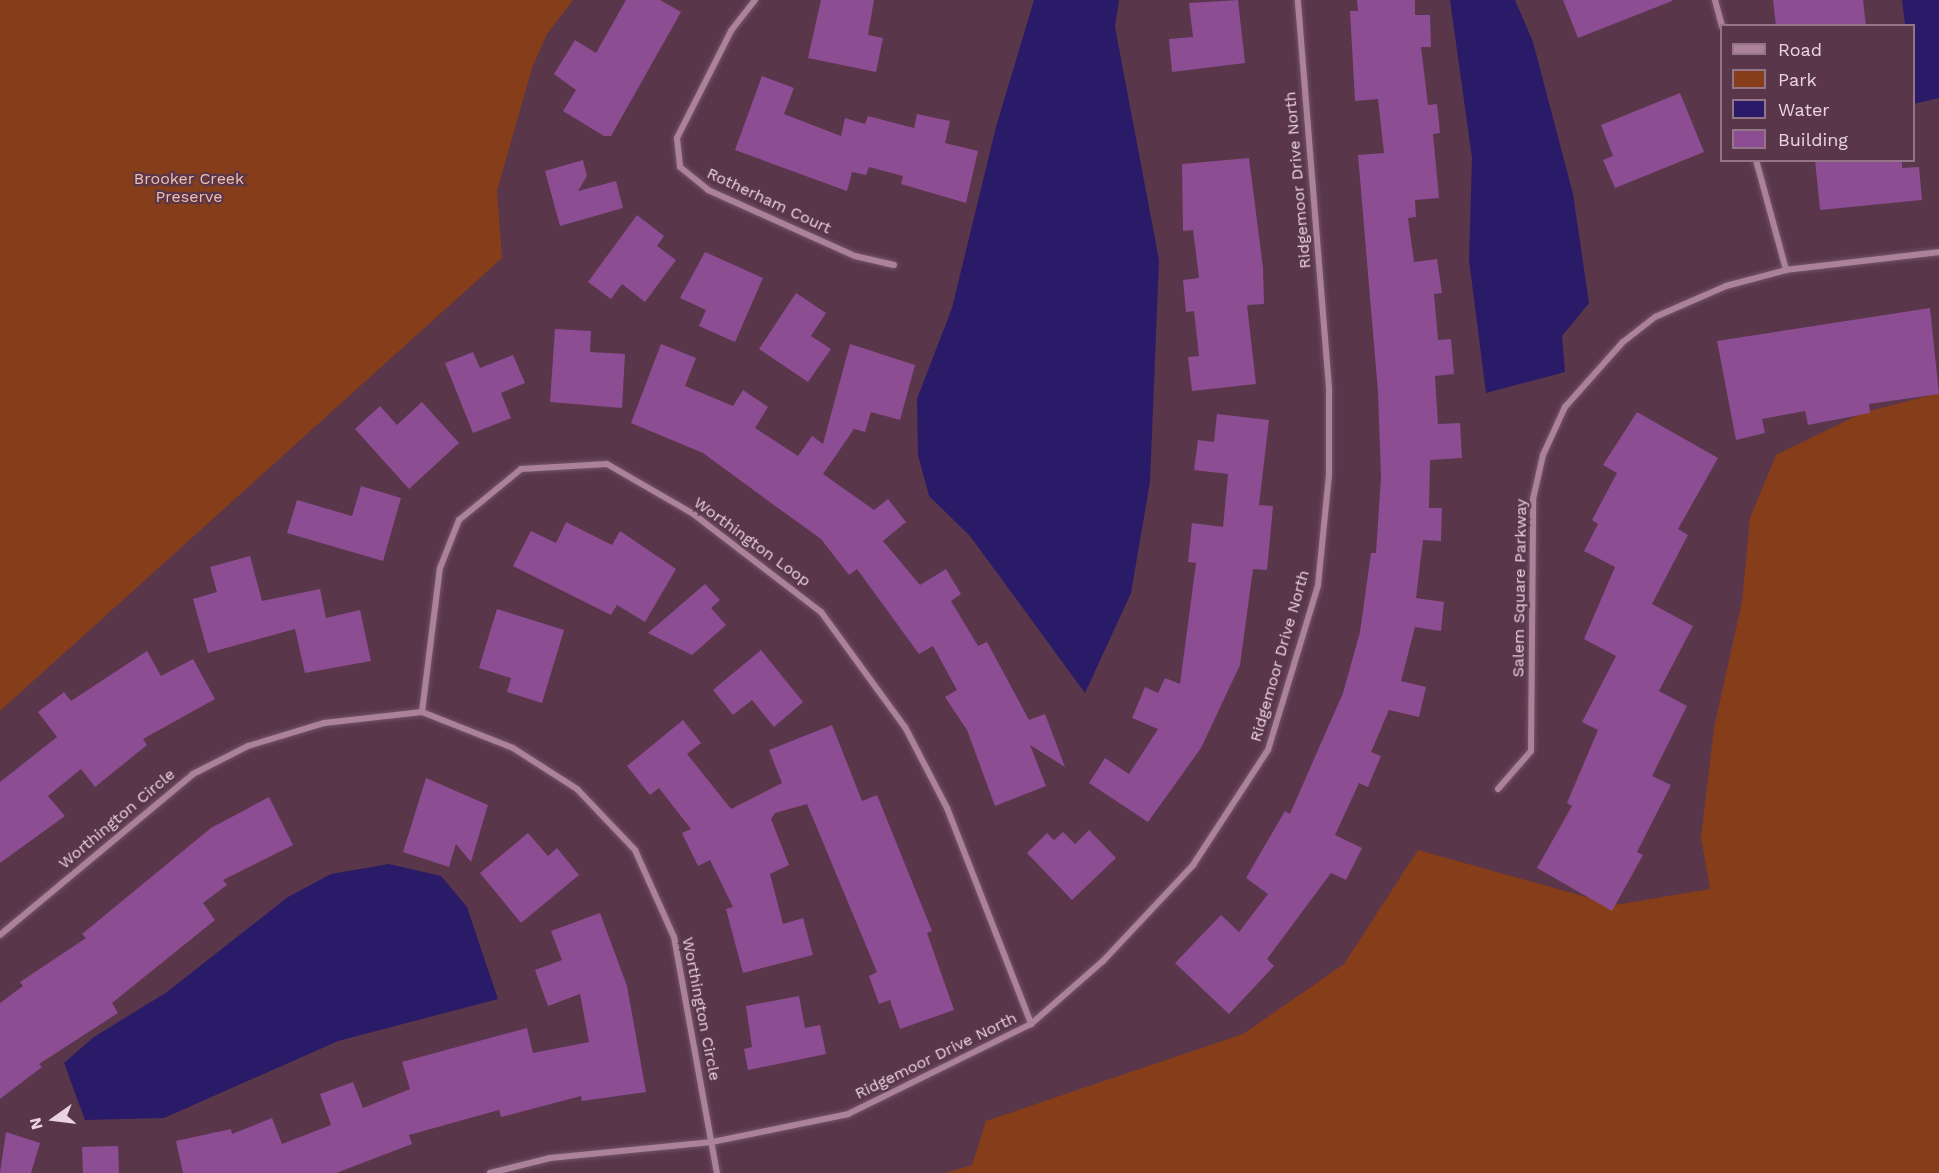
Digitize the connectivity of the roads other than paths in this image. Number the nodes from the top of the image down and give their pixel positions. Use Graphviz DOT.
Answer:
graph roads {
  1 [pos="755,0"];
  2 [pos="1298,0"];
  3 [pos="1715,0"];
  4 [pos="1721,24"];
  5 [pos="1757,162"];
  6 [pos="1939,252"];
  7 [pos="894,265"];
  8 [pos="1786,270"];
  9 [pos="422,712"];
  10 [pos="1498,789"];
  11 [pos="0,935"];
  12 [pos="1031,1024"];
  13 [pos="712,1142"];
  14 [pos="490,1173"];
  15 [pos="717,1173"];
  1 -- 7 [label="street, Rotherham Court"];
  2 -- 12 [label="street, Ridgemoor Drive North"];
  3 -- 4 [label="street"];
  5 -- 8 [label="street"];
  6 -- 8 [label="street, Salem Square Parkway"];
  8 -- 10 [label="street, Salem Square Parkway"];
  9 -- 11 [label="street, Worthington Circle"];
  9 -- 12 [label="street, Worthington Loop"];
  9 -- 13 [label="street, Worthington Circle"];
  12 -- 13 [label="street, Ridgemoor Drive North"];
  13 -- 14 [label="street, Ridgemoor Drive North"];
  13 -- 15 [label="street, Worthington Circle"];
}
